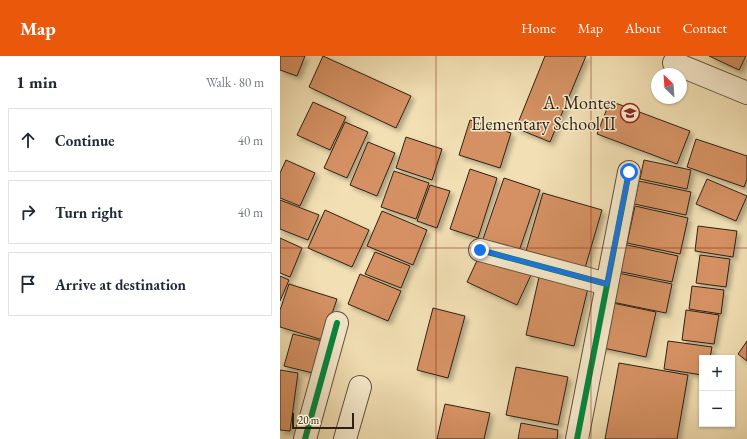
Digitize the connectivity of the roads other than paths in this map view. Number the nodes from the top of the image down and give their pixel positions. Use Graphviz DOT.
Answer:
graph roads {
  1 [pos="674,63"];
  2 [pos="747,93"];
  3 [pos="629,172"];
  4 [pos="480,250"];
  5 [pos="607,284"];
  6 [pos="337,323"];
  7 [pos="360,387"];
  8 [pos="305,439"];
  9 [pos="345,439"];
  10 [pos="577,439"];
  1 -- 2 [label="street"];
  3 -- 5 [label="street"];
  4 -- 5 [label="street"];
  5 -- 10 [label="street"];
  6 -- 8 [label="street"];
  7 -- 9 [label="street"];
}
